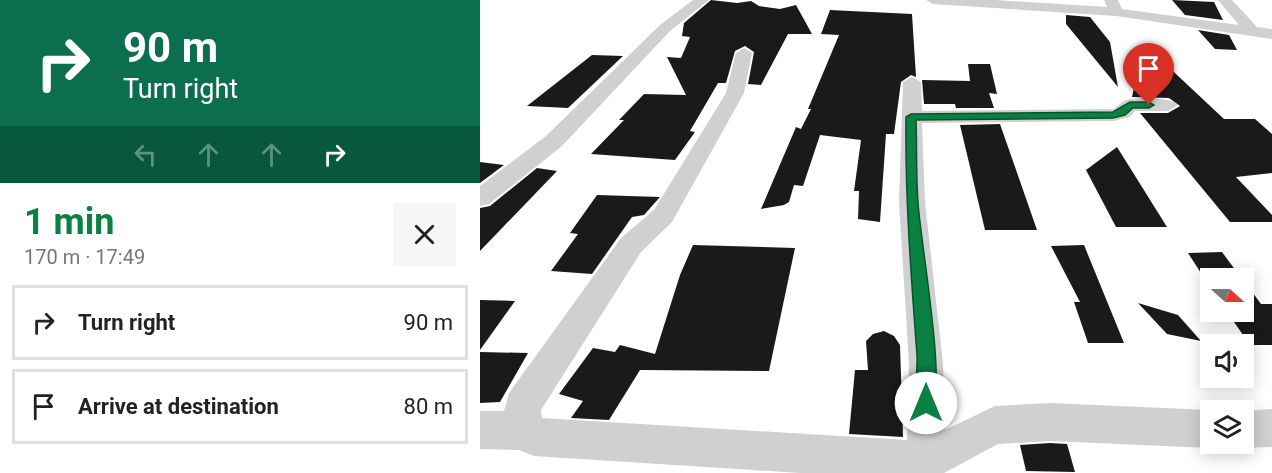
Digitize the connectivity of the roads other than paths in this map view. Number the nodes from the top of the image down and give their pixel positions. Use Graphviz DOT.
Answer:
graph roads {
  1 [pos="702,0"];
  2 [pos="933,0"];
  3 [pos="1226,0"];
  4 [pos="980,2"];
  5 [pos="1114,6"];
  6 [pos="1253,32"];
  7 [pos="1272,34"];
  8 [pos="744,53"];
  9 [pos="912,82"];
  10 [pos="1168,105"];
  11 [pos="911,117"];
  12 [pos="480,198"];
  13 [pos="1272,428"];
  14 [pos="1200,429"];
  15 [pos="1254,429"];
  16 [pos="480,430"];
  17 [pos="525,431"];
  18 [pos="926,461"];
  1 -- 12 [label="street"];
  2 -- 4 [label="street"];
  3 -- 6 [label="street"];
  4 -- 5 [label="street"];
  5 -- 6 [label="street"];
  6 -- 7 [label="street"];
  8 -- 17 [label="street"];
  9 -- 11 [label="street"];
  10 -- 11 [label="street"];
  11 -- 18 [label="street"];
  13 -- 15 [label="street"];
  14 -- 18 [label="street"];
  16 -- 17 [label="street"];
  17 -- 18 [label="street"];
}
